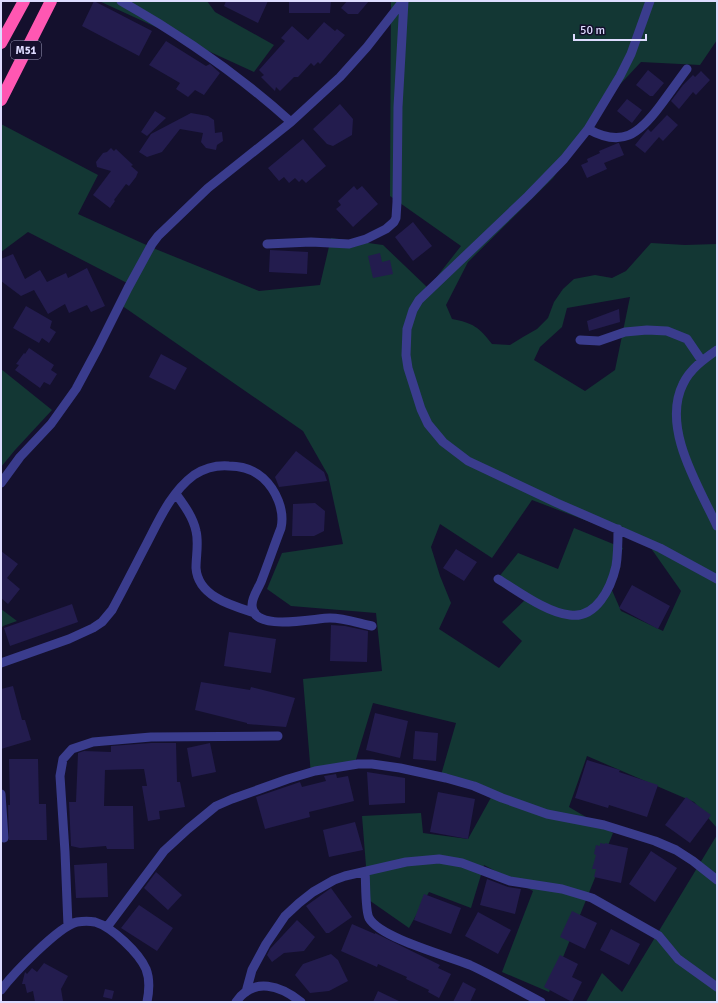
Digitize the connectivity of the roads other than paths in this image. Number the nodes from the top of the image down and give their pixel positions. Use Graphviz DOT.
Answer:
graph roads {
  1 [pos="24,1"];
  2 [pos="51,1"];
  3 [pos="120,1"];
  4 [pos="403,1"];
  5 [pos="650,1"];
  6 [pos="1,43"];
  7 [pos="687,69"];
  8 [pos="1,100"];
  9 [pos="291,122"];
  10 [pos="588,128"];
  11 [pos="267,244"];
  12 [pos="580,340"];
  13 [pos="717,350"];
  14 [pos="702,361"];
  15 [pos="1,483"];
  16 [pos="176,494"];
  17 [pos="717,526"];
  18 [pos="618,529"];
  19 [pos="498,579"];
  20 [pos="717,579"];
  21 [pos="255,613"];
  22 [pos="372,626"];
  23 [pos="1,663"];
  24 [pos="278,736"];
  25 [pos="1,794"];
  26 [pos="4,838"];
  27 [pos="365,872"];
  28 [pos="717,880"];
  29 [pos="68,926"];
  30 [pos="107,927"];
  31 [pos="717,987"];
  32 [pos="1,990"];
  33 [pos="246,992"];
  34 [pos="147,1002"];
  35 [pos="236,1002"];
  36 [pos="301,1002"];
  37 [pos="541,1002"];
  1 -- 6 [label="highway, M51"];
  2 -- 8 [label="highway, M51"];
  3 -- 9 [label="street"];
  4 -- 9 [label="street"];
  4 -- 11 [label="street"];
  5 -- 10 [label="street"];
  7 -- 10 [label="street"];
  9 -- 15 [label="street"];
  10 -- 18 [label="street"];
  12 -- 14 [label="street"];
  13 -- 14 [label="street"];
  14 -- 17 [label="street"];
  16 -- 21 [label="street"];
  16 -- 21 [label="street"];
  16 -- 23 [label="street"];
  18 -- 19 [label="street"];
  18 -- 20 [label="street"];
  21 -- 22 [label="street"];
  24 -- 29 [label="street"];
  25 -- 26 [label="street"];
  27 -- 31 [label="street"];
  27 -- 33 [label="street"];
  27 -- 37 [label="street"];
  28 -- 30 [label="street"];
  29 -- 30 [label="street"];
  29 -- 32 [label="street"];
  30 -- 34 [label="street"];
  33 -- 35 [label="street"];
  33 -- 36 [label="street"];
}
